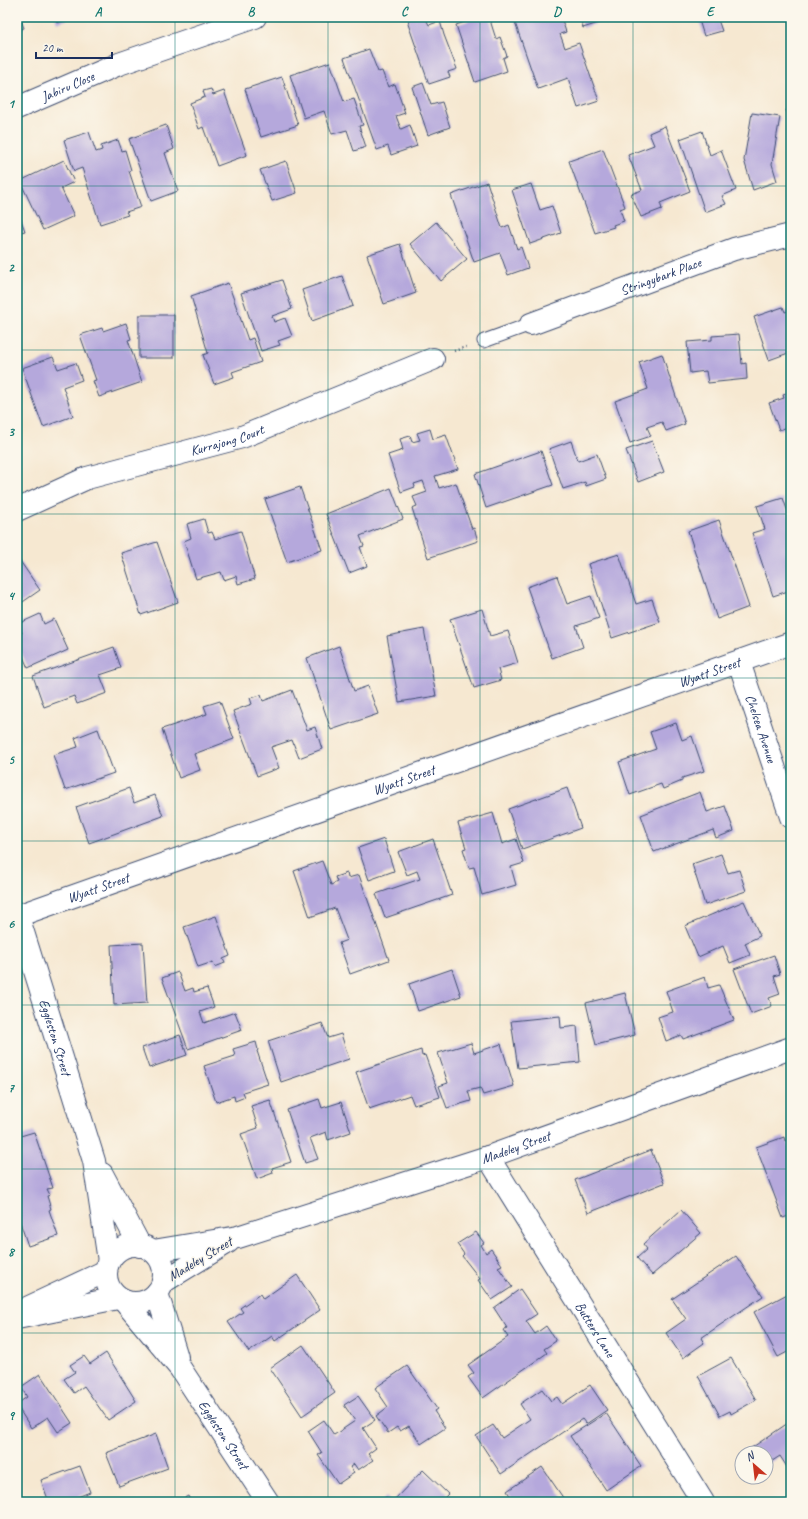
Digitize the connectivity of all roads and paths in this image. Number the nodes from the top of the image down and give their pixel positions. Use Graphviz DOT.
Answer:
graph roads {
  1 [pos="255,17"];
  2 [pos="17,108"];
  3 [pos="791,235"];
  4 [pos="531,324"];
  5 [pos="484,341"];
  6 [pos="433,359"];
  7 [pos="17,510"];
  8 [pos="791,644"];
  9 [pos="739,662"];
  10 [pos="791,817"];
  11 [pos="17,915"];
  12 [pos="791,1048"];
  13 [pos="488,1157"];
  14 [pos="94,1161"];
  15 [pos="238,1236"];
  16 [pos="146,1248"];
  17 [pos="108,1266"];
  18 [pos="160,1288"];
  19 [pos="121,1299"];
  20 [pos="17,1312"];
  21 [pos="17,1318"];
  22 [pos="180,1368"];
  23 [pos="268,1502"];
  24 [pos="703,1502"];
  1 -- 2 [label="street, Jabiru Close"];
  3 -- 4 [label="street, Stringybark Place"];
  4 -- 5 [label="lane"];
  5 -- 6 [label="path"];
  6 -- 7 [label="street, Kurrajong Court"];
  8 -- 9 [label="street, Wyatt Street"];
  9 -- 10 [label="street, Chelsea Avenue"];
  9 -- 11 [label="street, Wyatt Street"];
  11 -- 14 [label="street, Eggleston Street"];
  12 -- 13 [label="street, Madeley Street"];
  13 -- 15 [label="street, Madeley Street"];
  13 -- 24 [label="street, Butters Lane"];
  14 -- 16 [label="street, Eggleston Street"];
  14 -- 17 [label="street, Eggleston Street"];
  15 -- 16 [label="street, Madeley Street"];
  15 -- 18 [label="street, Madeley Street"];
  16 -- 17 [label="street"];
  16 -- 18 [label="street"];
  17 -- 19 [label="street"];
  17 -- 20 [label="street"];
  18 -- 19 [label="street"];
  18 -- 22 [label="street, Eggleston Street"];
  19 -- 21 [label="street"];
  19 -- 22 [label="street, Eggleston Street"];
  22 -- 23 [label="street, Eggleston Street"];
}
